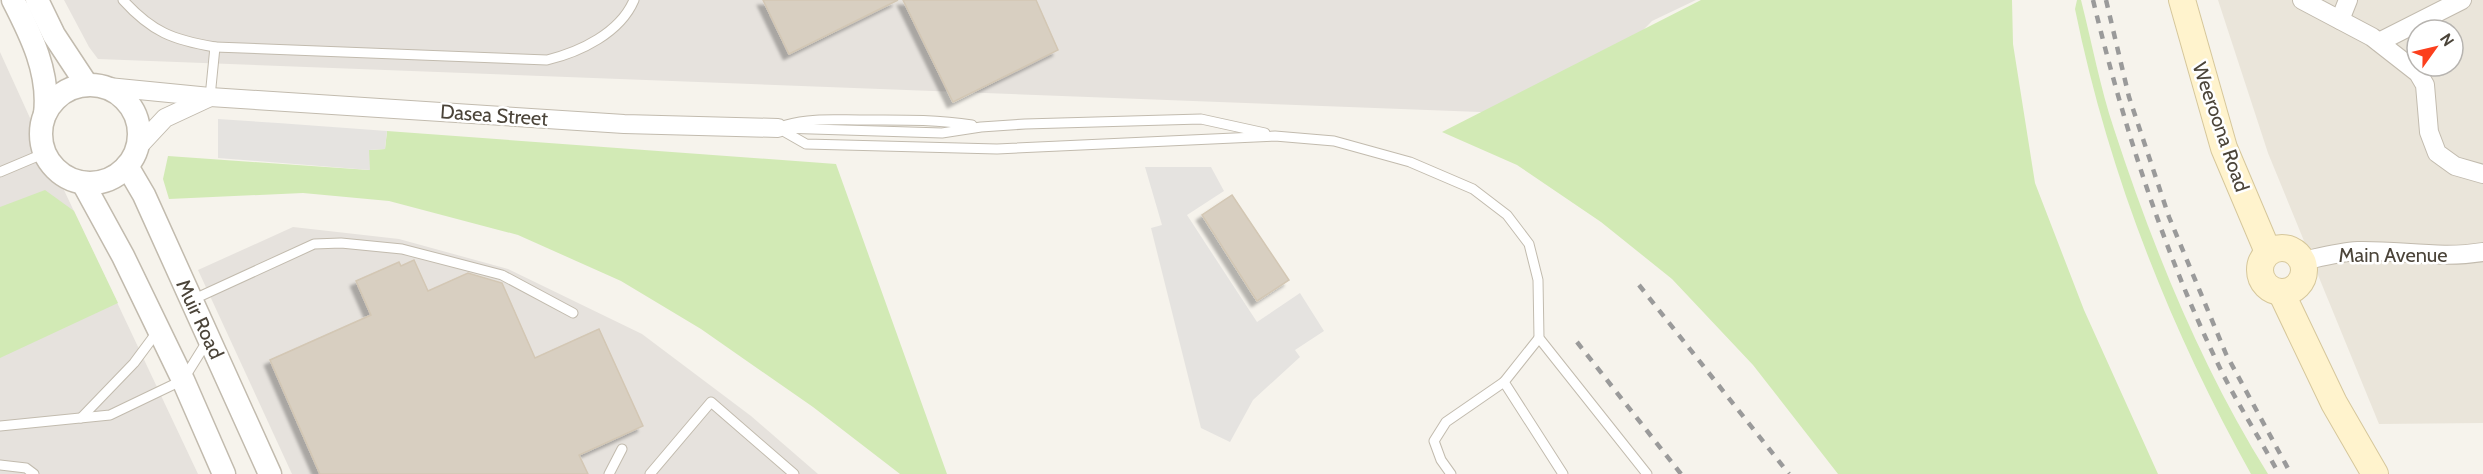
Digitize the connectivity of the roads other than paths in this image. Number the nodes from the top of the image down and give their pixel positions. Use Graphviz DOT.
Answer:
graph roads {
  1 [pos="13,0"];
  2 [pos="37,0"];
  3 [pos="123,0"];
  4 [pos="634,0"];
  5 [pos="2182,0"];
  6 [pos="2302,0"];
  7 [pos="2348,0"];
  8 [pos="2462,0"];
  9 [pos="2340,20"];
  10 [pos="2379,42"];
  11 [pos="215,47"];
  12 [pos="92,86"];
  13 [pos="210,97"];
  14 [pos="45,114"];
  15 [pos="778,128"];
  16 [pos="1275,135"];
  17 [pos="45,153"];
  18 [pos="132,157"];
  19 [pos="0,172"];
  20 [pos="2483,174"];
  21 [pos="88,191"];
  22 [pos="2268,252"];
  23 [pos="2483,252"];
  24 [pos="2303,261"];
  25 [pos="2281,292"];
  26 [pos="192,300"];
  27 [pos="573,313"];
  28 [pos="158,332"];
  29 [pos="209,338"];
  30 [pos="1539,338"];
  31 [pos="183,380"];
  32 [pos="1504,382"];
  33 [pos="81,418"];
  34 [pos="0,426"];
  35 [pos="622,448"];
  36 [pos="0,465"];
  37 [pos="34,474"];
  38 [pos="224,474"];
  39 [pos="270,474"];
  40 [pos="609,474"];
  41 [pos="650,474"];
  42 [pos="794,474"];
  43 [pos="1451,474"];
  44 [pos="1563,474"];
  45 [pos="1647,474"];
  46 [pos="2375,474"];
  1 -- 14 [label="street"];
  2 -- 12 [label="street"];
  3 -- 11 [label="lane"];
  4 -- 11 [label="lane"];
  5 -- 22 [label="main road, Weeroona Road"];
  6 -- 9 [label="street"];
  7 -- 9 [label="street"];
  8 -- 10 [label="street"];
  9 -- 10 [label="street"];
  10 -- 20 [label="street"];
  11 -- 13 [label="lane"];
  12 -- 13 [label="street, Dasea Street"];
  12 -- 14 [label="street"];
  12 -- 18 [label="street"];
  13 -- 15 [label="street, Dasea Street"];
  13 -- 18 [label="street, Dasea Street"];
  14 -- 17 [label="street"];
  15 -- 16 [label="lane"];
  15 -- 16 [label="lane"];
  16 -- 30 [label="lane"];
  17 -- 19 [label="lane"];
  17 -- 21 [label="street"];
  18 -- 21 [label="street"];
  18 -- 26 [label="street, Muir Road"];
  21 -- 28 [label="street"];
  22 -- 24 [label="main road"];
  22 -- 25 [label="main road"];
  23 -- 24 [label="street, Main Avenue"];
  24 -- 25 [label="main road"];
  25 -- 46 [label="main road"];
  26 -- 27 [label="lane"];
  26 -- 29 [label="street, Muir Road"];
  28 -- 31 [label="street"];
  28 -- 33 [label="lane"];
  29 -- 31 [label="lane"];
  29 -- 39 [label="street, Muir Road"];
  30 -- 32 [label="lane"];
  30 -- 45 [label="lane"];
  31 -- 33 [label="lane"];
  31 -- 38 [label="street"];
  32 -- 43 [label="lane"];
  32 -- 44 [label="lane"];
  33 -- 34 [label="lane"];
  35 -- 40 [label="lane"];
  36 -- 37 [label="lane"];
  41 -- 42 [label="lane"];
}
